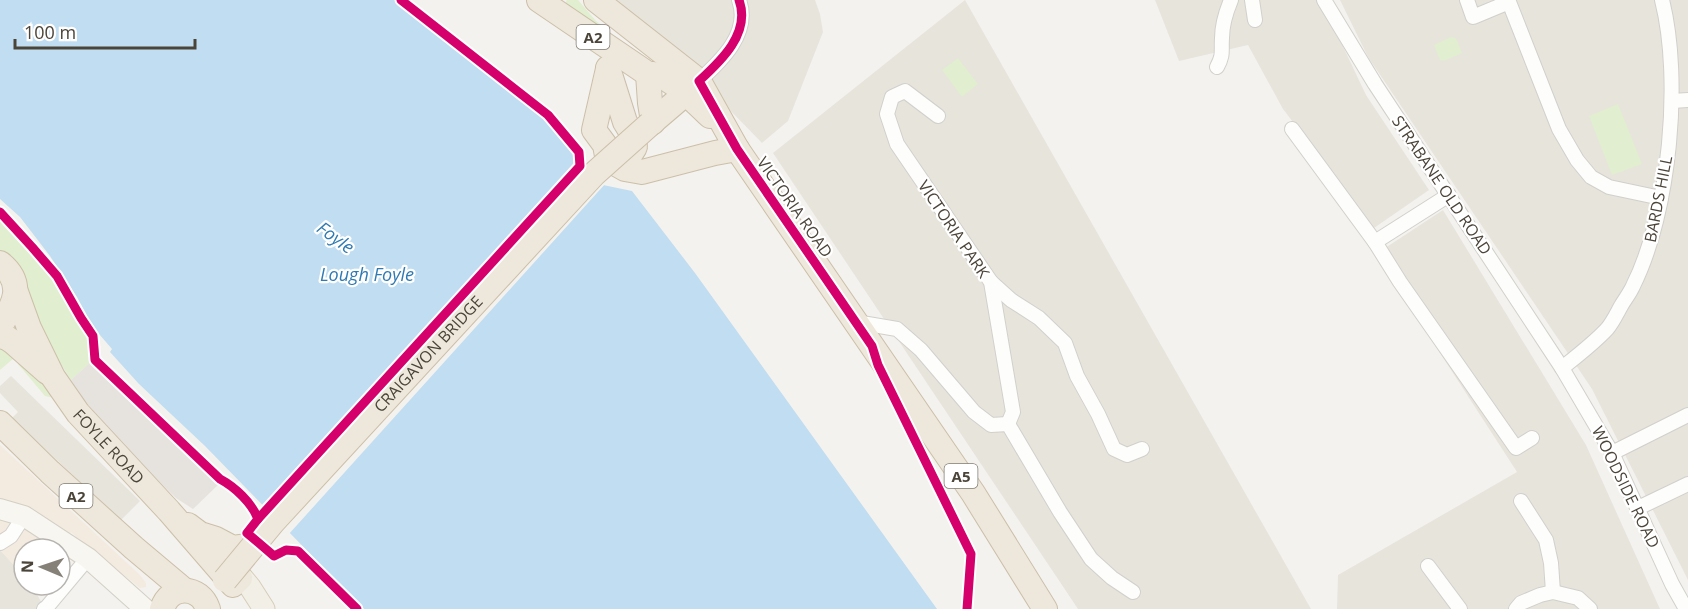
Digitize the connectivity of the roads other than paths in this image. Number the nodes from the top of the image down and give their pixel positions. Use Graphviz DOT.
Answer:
graph roads {
  1 [pos="539,0"];
  2 [pos="596,0"];
  3 [pos="739,0"];
  4 [pos="1231,0"];
  5 [pos="1252,0"];
  6 [pos="1324,0"];
  7 [pos="1467,0"];
  8 [pos="1662,0"];
  9 [pos="1255,20"];
  10 [pos="1217,67"];
  11 [pos="648,74"];
  12 [pos="693,87"];
  13 [pos="1688,100"];
  14 [pos="1672,101"];
  15 [pos="938,116"];
  16 [pos="645,127"];
  17 [pos="1292,129"];
  18 [pos="605,145"];
  19 [pos="737,150"];
  20 [pos="686,161"];
  21 [pos="618,166"];
  22 [pos="1449,195"];
  23 [pos="1661,198"];
  24 [pos="1376,243"];
  25 [pos="0,263"];
  26 [pos="991,282"];
  27 [pos="16,292"];
  28 [pos="856,322"];
  29 [pos="0,326"];
  30 [pos="0,336"];
  31 [pos="1562,368"];
  32 [pos="53,377"];
  33 [pos="1688,415"];
  34 [pos="0,423"];
  35 [pos="1008,423"];
  36 [pos="1532,438"];
  37 [pos="1142,449"];
  38 [pos="1612,453"];
  39 [pos="1688,484"];
  40 [pos="1521,501"];
  41 [pos="1638,508"];
  42 [pos="0,509"];
  43 [pos="169,511"];
  44 [pos="24,516"];
  45 [pos="0,543"];
  46 [pos="88,558"];
  47 [pos="1428,566"];
  48 [pos="237,573"];
  49 [pos="1133,592"];
  50 [pos="1553,592"];
  51 [pos="175,603"];
  52 [pos="44,609"];
  53 [pos="250,609"];
  54 [pos="264,609"];
  55 [pos="1045,609"];
  56 [pos="1460,609"];
  57 [pos="1516,609"];
  58 [pos="1590,609"];
  59 [pos="1686,609"];
  1 -- 11 [label="highway, A2"];
  2 -- 12 [label="highway, A2"];
  3 -- 12 [label="street"];
  4 -- 10 [label="street"];
  5 -- 9 [label="street"];
  6 -- 22 [label="street, STRABANE OLD ROAD"];
  7 -- 23 [label="street"];
  8 -- 14 [label="street, BARDS HILL"];
  11 -- 12 [label="highway, A2"];
  11 -- 16 [label="highway"];
  12 -- 16 [label="highway, CRAIGAVON BRIDGE"];
  12 -- 19 [label="highway, VICTORIA ROAD / A5"];
  13 -- 14 [label="street"];
  14 -- 23 [label="street, BARDS HILL"];
  15 -- 26 [label="street, VICTORIA PARK"];
  16 -- 18 [label="highway"];
  16 -- 18 [label="highway, A2"];
  16 -- 20 [label="highway"];
  16 -- 21 [label="highway"];
  16 -- 48 [label="highway, CRAIGAVON BRIDGE, bridge"];
  17 -- 24 [label="street"];
  18 -- 21 [label="highway"];
  19 -- 20 [label="highway"];
  19 -- 28 [label="highway, VICTORIA ROAD / A5"];
  20 -- 21 [label="highway"];
  22 -- 24 [label="street"];
  22 -- 31 [label="street, STRABANE OLD ROAD"];
  23 -- 31 [label="street, BARDS HILL"];
  24 -- 36 [label="street"];
  25 -- 27 [label="highway, FOYLE ROAD"];
  26 -- 35 [label="street, VICTORIA PARK"];
  26 -- 37 [label="street"];
  27 -- 29 [label="highway"];
  27 -- 32 [label="highway, FOYLE ROAD"];
  28 -- 35 [label="street"];
  28 -- 55 [label="highway, VICTORIA ROAD / A5"];
  30 -- 32 [label="highway, FOYLE ROAD"];
  31 -- 38 [label="street, WOODSIDE ROAD"];
  32 -- 43 [label="highway, FOYLE ROAD"];
  33 -- 38 [label="street"];
  34 -- 51 [label="highway, A2"];
  35 -- 49 [label="street"];
  38 -- 41 [label="street, WOODSIDE ROAD"];
  39 -- 41 [label="street"];
  40 -- 50 [label="street"];
  41 -- 59 [label="street, WOODSIDE ROAD"];
  42 -- 44 [label="street"];
  43 -- 48 [label="highway, FOYLE ROAD"];
  43 -- 48 [label="highway, FOYLE ROAD"];
  44 -- 45 [label="street"];
  44 -- 46 [label="street"];
  46 -- 51 [label="street"];
  46 -- 52 [label="street"];
  47 -- 56 [label="street"];
  48 -- 51 [label="highway, CRAIGAVON BRIDGE"];
  48 -- 53 [label="main road, FOYLE ROAD"];
  48 -- 54 [label="main road, FOYLE ROAD"];
  50 -- 57 [label="street"];
  50 -- 58 [label="street"];
}
